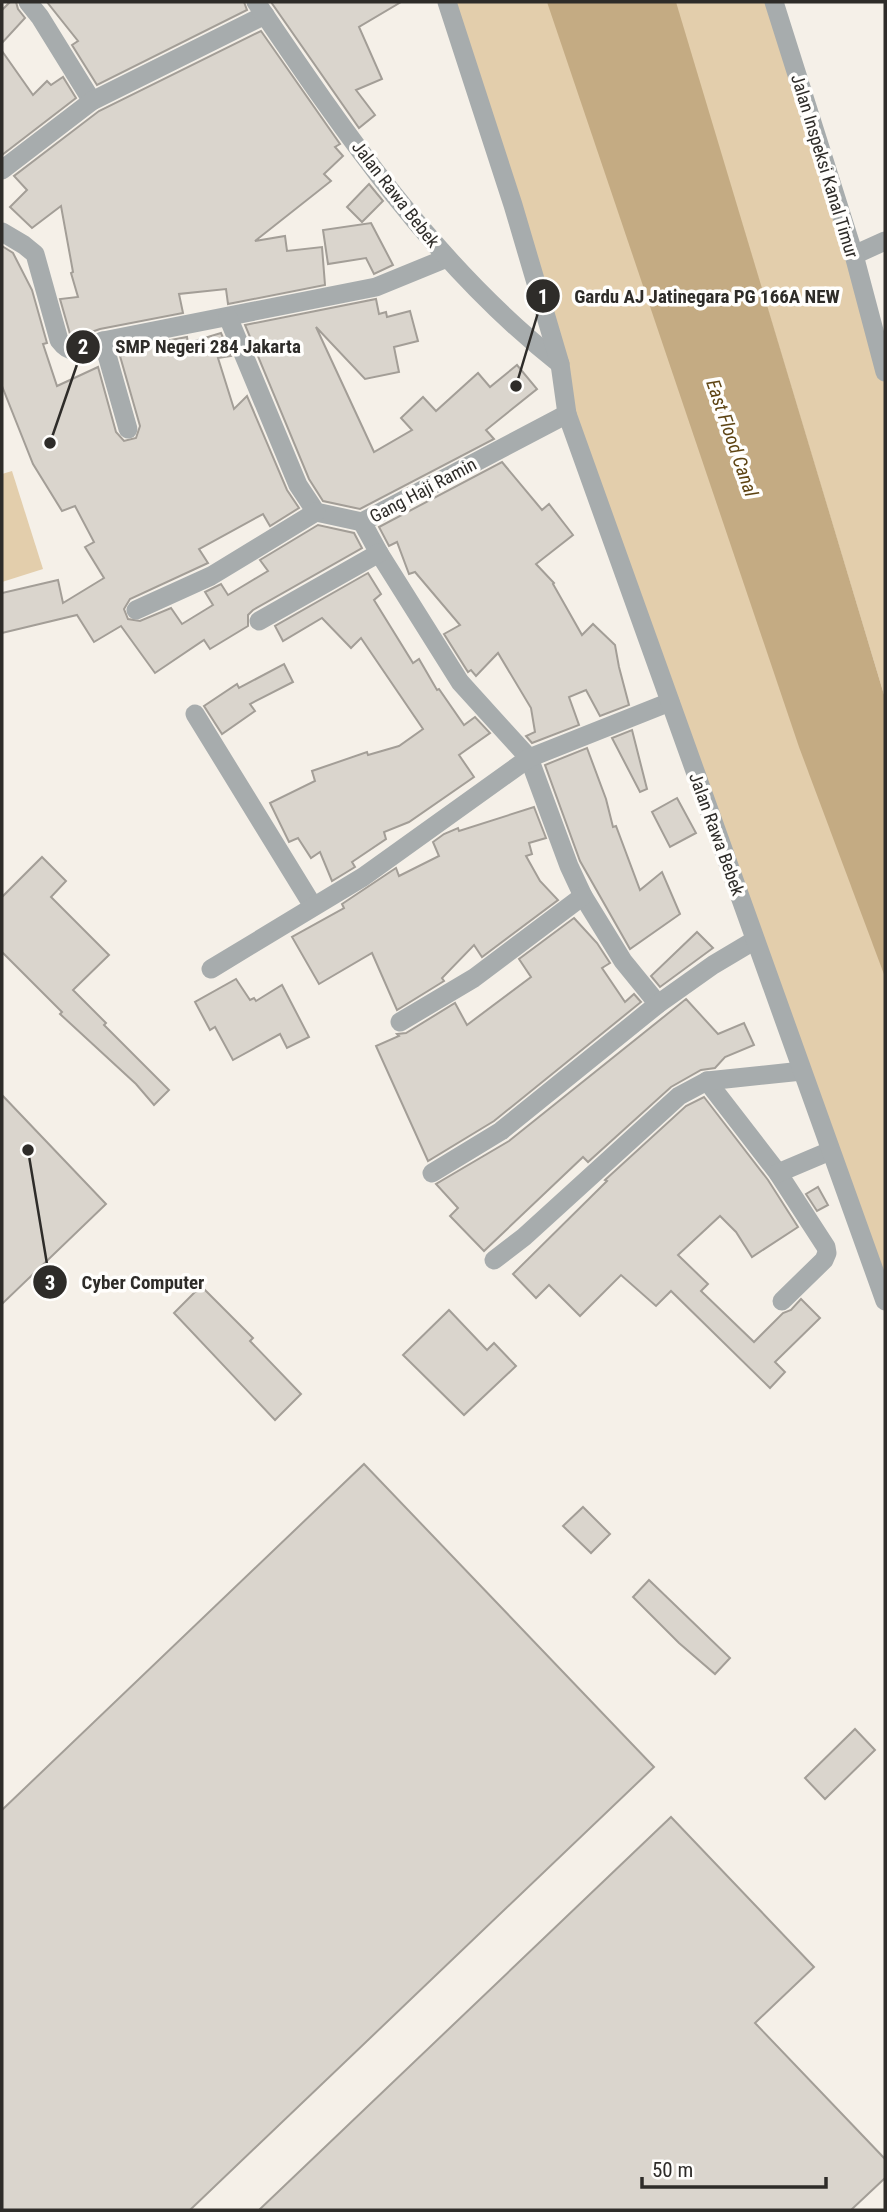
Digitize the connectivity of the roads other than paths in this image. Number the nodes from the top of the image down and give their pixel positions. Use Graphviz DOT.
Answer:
graph roads {
  1 [pos="28,2"];
  2 [pos="447,2"];
  3 [pos="774,2"];
  4 [pos="261,8"];
  5 [pos="92,101"];
  6 [pos="2,170"];
  7 [pos="2,232"];
  8 [pos="885,241"];
  9 [pos="854,255"];
  10 [pos="447,258"];
  11 [pos="228,317"];
  12 [pos="103,341"];
  13 [pos="560,364"];
  14 [pos="885,372"];
  15 [pos="567,414"];
  16 [pos="128,429"];
  17 [pos="316,512"];
  18 [pos="362,522"];
  19 [pos="379,553"];
  20 [pos="136,610"];
  21 [pos="259,621"];
  22 [pos="670,702"];
  23 [pos="195,714"];
  24 [pos="529,758"];
  25 [pos="583,896"];
  26 [pos="313,906"];
  27 [pos="755,940"];
  28 [pos="211,969"];
  29 [pos="658,1003"];
  30 [pos="400,1023"];
  31 [pos="802,1071"];
  32 [pos="707,1081"];
  33 [pos="830,1151"];
  34 [pos="432,1173"];
  35 [pos="778,1173"];
  36 [pos="494,1260"];
  37 [pos="782,1301"];
  38 [pos="885,1301"];
  1 -- 5 [label="street"];
  2 -- 13 [label="street, Jalan Rawa Bebek"];
  3 -- 9 [label="street, Jalan Inspeksi Kanal Timur"];
  4 -- 5 [label="street"];
  4 -- 10 [label="street, Jalan Rawa Bebek"];
  5 -- 6 [label="street"];
  7 -- 12 [label="street"];
  8 -- 9 [label="street"];
  9 -- 14 [label="street, Jalan Inspeksi Kanal Timur"];
  10 -- 11 [label="street"];
  10 -- 13 [label="street, Jalan Rawa Bebek"];
  11 -- 12 [label="street"];
  11 -- 17 [label="street"];
  12 -- 16 [label="street"];
  13 -- 15 [label="street, Jalan Rawa Bebek"];
  15 -- 18 [label="street, Gang Haji Ramin"];
  15 -- 22 [label="street, Jalan Rawa Bebek"];
  17 -- 18 [label="street, Gang Haji Ramin"];
  17 -- 20 [label="street"];
  18 -- 19 [label="street"];
  19 -- 21 [label="street"];
  19 -- 24 [label="street"];
  22 -- 24 [label="street"];
  22 -- 27 [label="street, Jalan Rawa Bebek"];
  23 -- 26 [label="street"];
  24 -- 25 [label="street"];
  24 -- 26 [label="street"];
  25 -- 29 [label="street"];
  25 -- 30 [label="street"];
  26 -- 28 [label="street"];
  27 -- 29 [label="street"];
  27 -- 31 [label="street, Jalan Rawa Bebek"];
  29 -- 34 [label="street"];
  31 -- 32 [label="street"];
  31 -- 33 [label="street, Jalan Rawa Bebek"];
  32 -- 35 [label="street"];
  32 -- 36 [label="street"];
  33 -- 35 [label="street"];
  33 -- 38 [label="street, Jalan Rawa Bebek"];
  35 -- 37 [label="street"];
}
